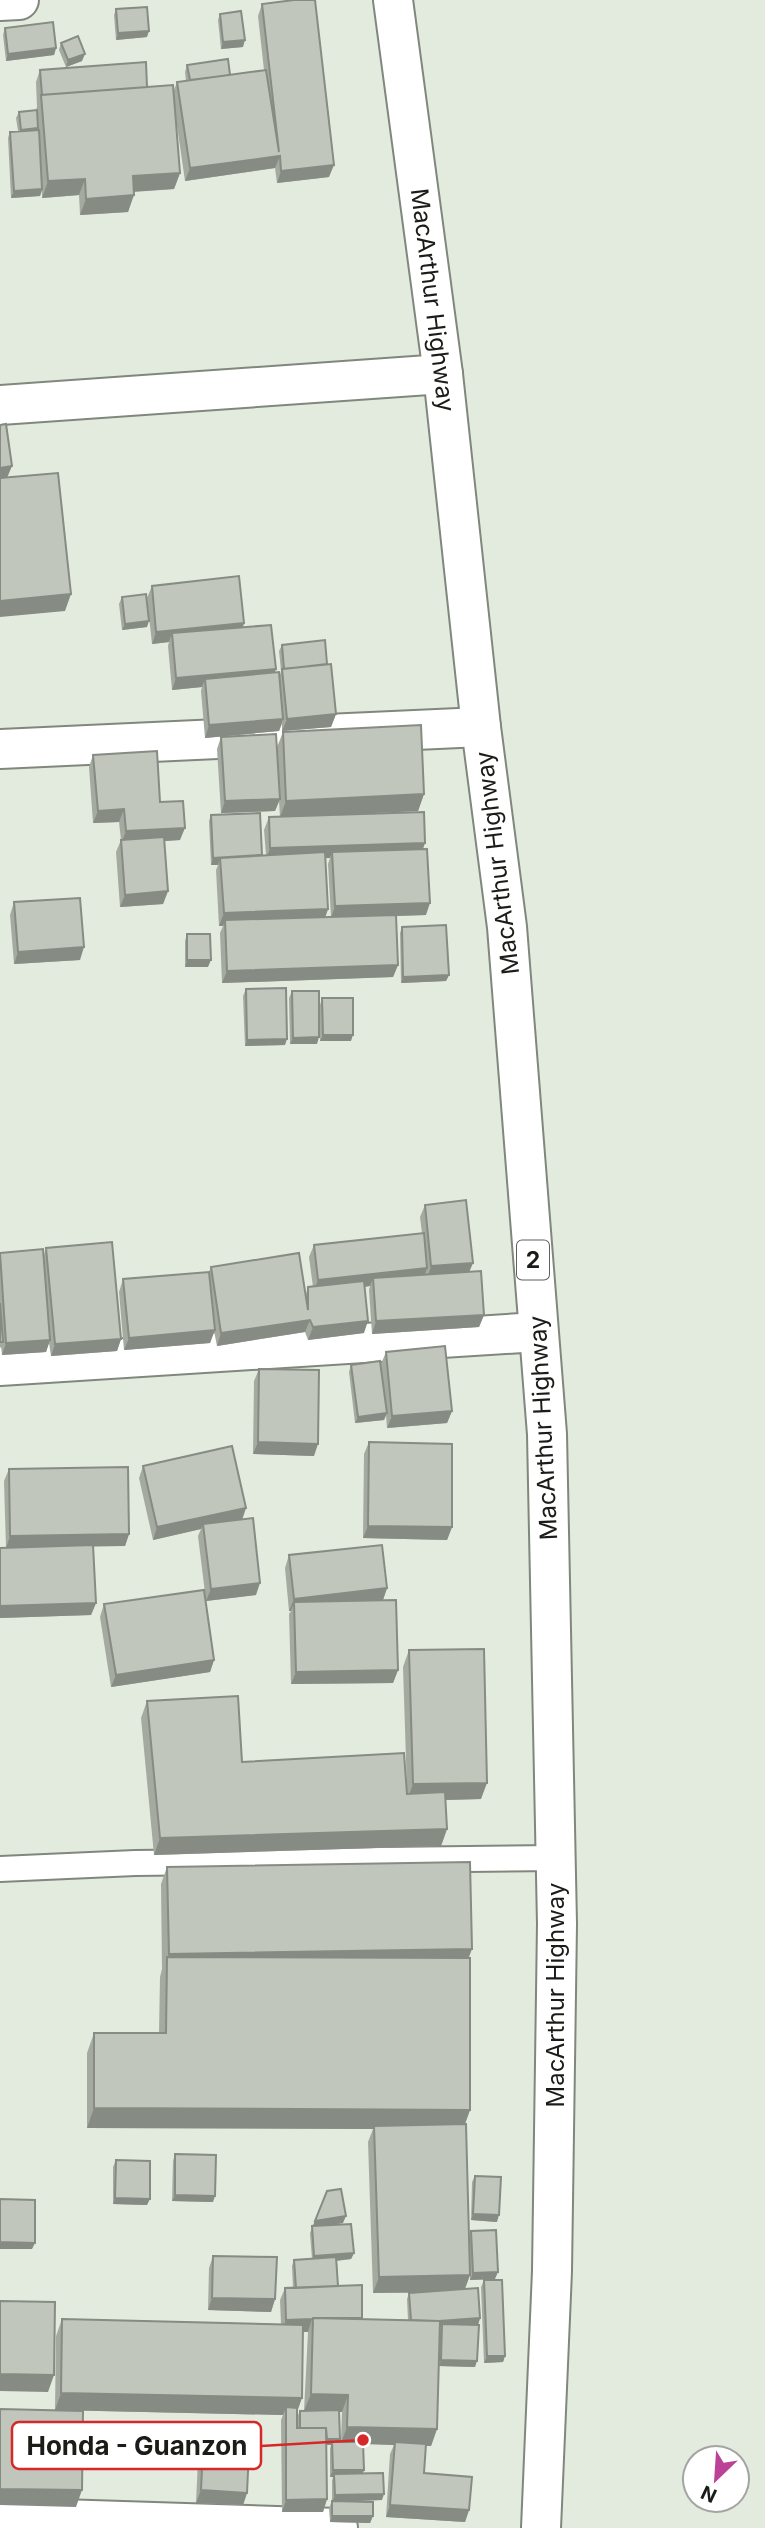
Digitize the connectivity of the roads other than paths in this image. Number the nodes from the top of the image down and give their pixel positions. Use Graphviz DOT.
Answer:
graph roads {
  1 [pos="19,0"];
  2 [pos="393,0"];
  3 [pos="0,1"];
  4 [pos="443,374"];
  5 [pos="0,405"];
  6 [pos="481,727"];
  7 [pos="0,749"];
  8 [pos="538,1332"];
  9 [pos="0,1366"];
  10 [pos="556,1858"];
  11 [pos="0,1869"];
  12 [pos="0,2515"];
  13 [pos="338,2528"];
  14 [pos="541,2528"];
  1 -- 3 [label="main road"];
  2 -- 4 [label="main road, MacArthur Highway / 2"];
  4 -- 5 [label="main road"];
  4 -- 6 [label="main road, MacArthur Highway / 2"];
  6 -- 7 [label="main road"];
  6 -- 8 [label="main road, MacArthur Highway / 2"];
  8 -- 9 [label="main road"];
  8 -- 10 [label="main road, MacArthur Highway / 2"];
  10 -- 11 [label="lane"];
  10 -- 14 [label="main road, MacArthur Highway / 2"];
  12 -- 13 [label="main road"];
}
